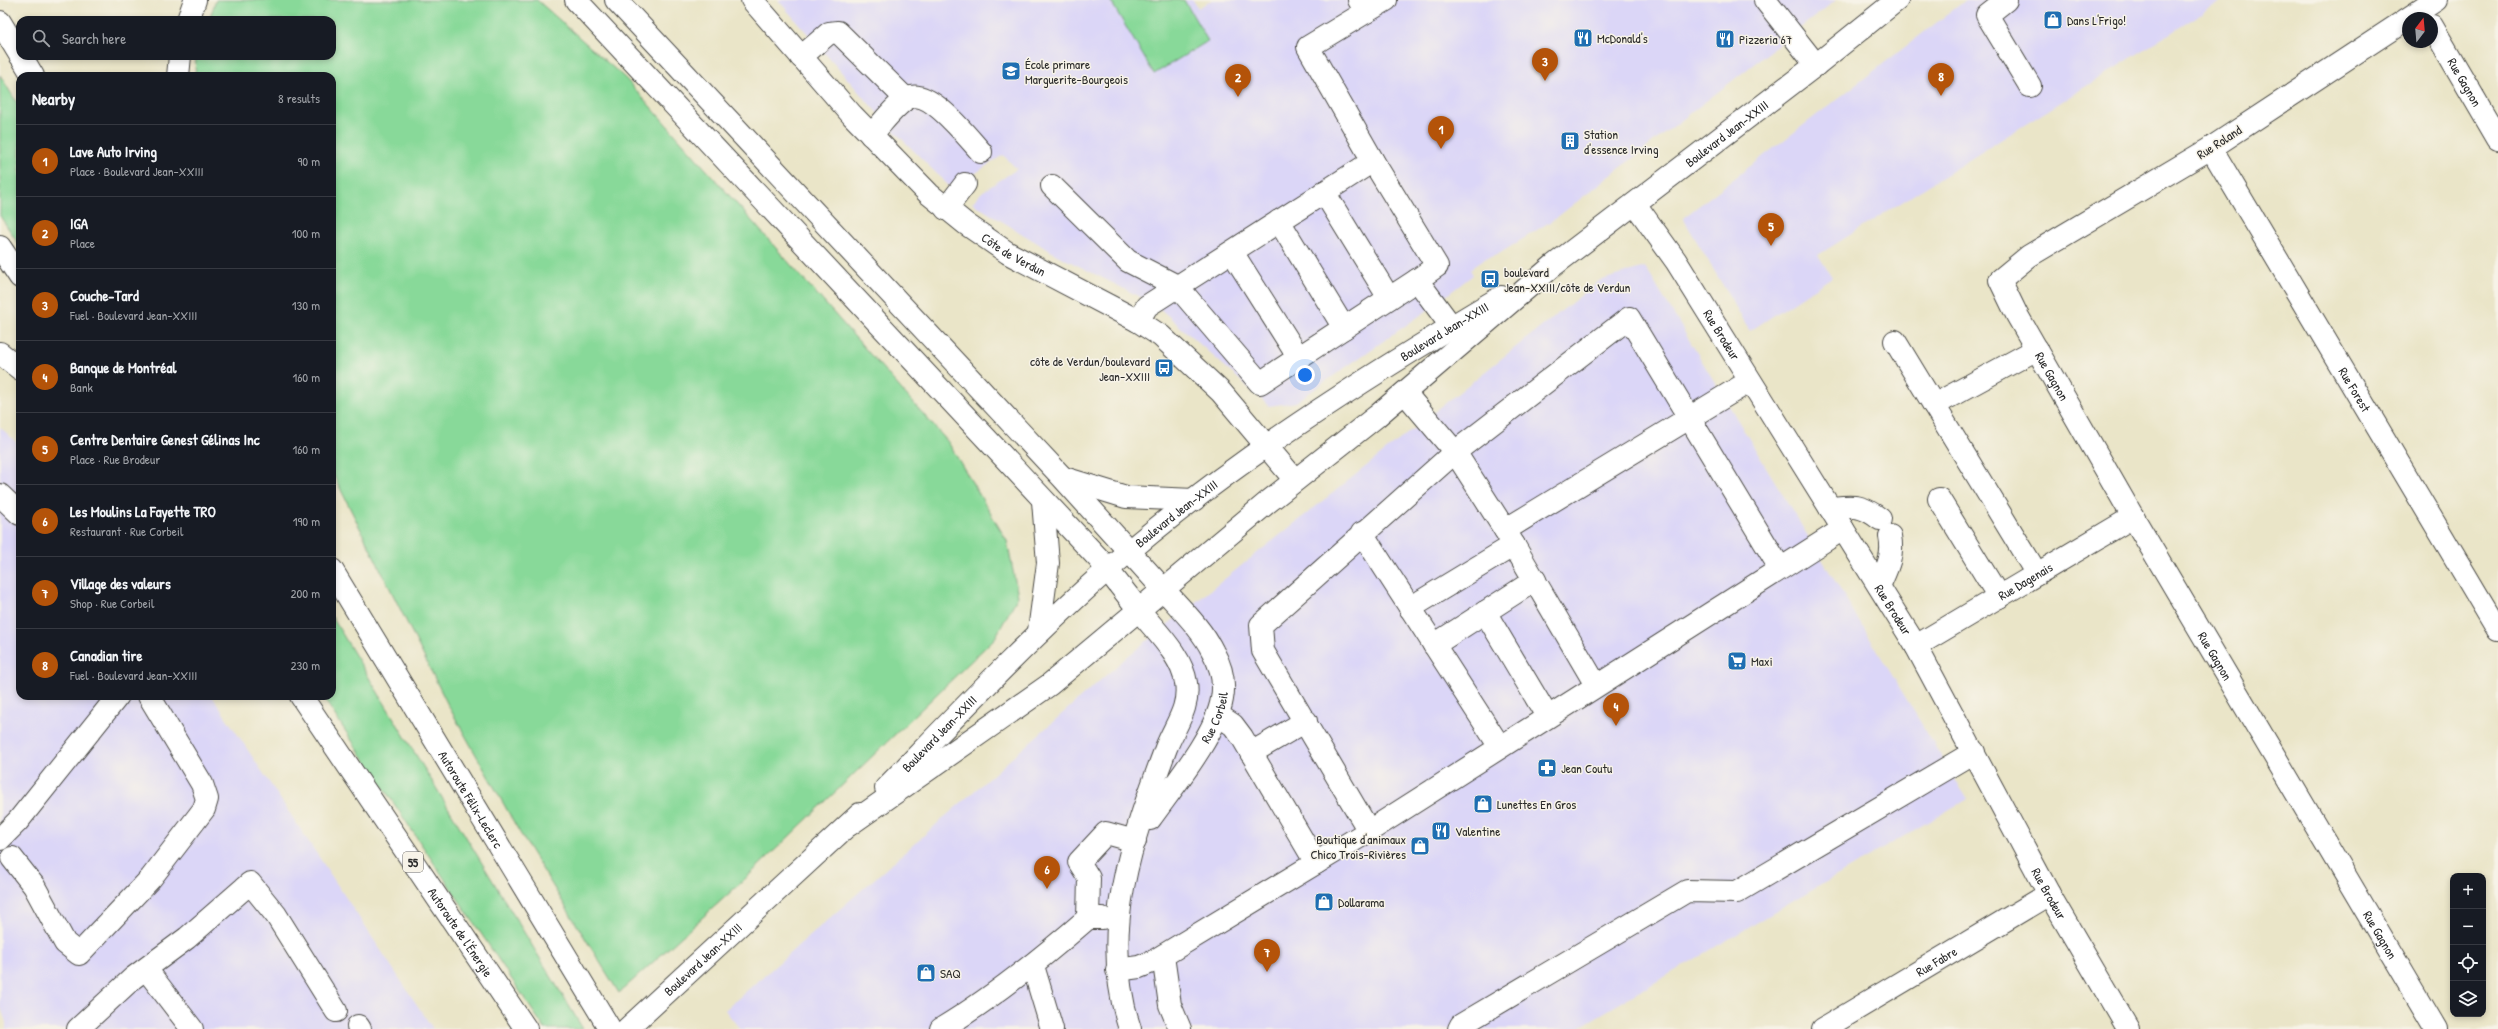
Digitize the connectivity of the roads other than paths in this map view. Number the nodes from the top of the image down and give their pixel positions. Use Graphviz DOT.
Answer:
graph roads {
  1 [pos="195,0"];
  2 [pos="576,0"];
  3 [pos="616,0"];
  4 [pos="752,0"];
  5 [pos="1386,0"];
  6 [pos="1765,0"];
  7 [pos="1897,0"];
  8 [pos="2006,0"];
  9 [pos="1362,6"];
  10 [pos="2427,10"];
  11 [pos="189,16"];
  12 [pos="0,22"];
  13 [pos="16,48"];
  14 [pos="802,57"];
  15 [pos="23,60"];
  16 [pos="180,60"];
  17 [pos="1816,65"];
  18 [pos="31,72"];
  19 [pos="178,72"];
  20 [pos="2030,86"];
  21 [pos="906,99"];
  22 [pos="870,135"];
  23 [pos="2498,139"];
  24 [pos="2211,148"];
  25 [pos="981,152"];
  26 [pos="1373,161"];
  27 [pos="965,184"];
  28 [pos="1052,186"];
  29 [pos="1324,192"];
  30 [pos="1635,204"];
  31 [pos="946,209"];
  32 [pos="1279,221"];
  33 [pos="0,248"];
  34 [pos="1232,252"];
  35 [pos="16,271"];
  36 [pos="1417,280"];
  37 [pos="2000,280"];
  38 [pos="1177,286"];
  39 [pos="1389,298"];
  40 [pos="1138,321"];
  41 [pos="1344,328"];
  42 [pos="1458,334"];
  43 [pos="1895,341"];
  44 [pos="2037,349"];
  45 [pos="0,353"];
  46 [pos="1299,358"];
  47 [pos="16,366"];
  48 [pos="1750,381"];
  49 [pos="1405,393"];
  50 [pos="1934,405"];
  51 [pos="1690,418"];
  52 [pos="1267,447"];
  53 [pos="1455,452"];
  54 [pos="1062,477"];
  55 [pos="1295,480"];
  56 [pos="0,495"];
  57 [pos="1939,499"];
  58 [pos="1043,500"];
  59 [pos="1194,500"];
  60 [pos="1830,508"];
  61 [pos="16,510"];
  62 [pos="2133,517"];
  63 [pos="1843,529"];
  64 [pos="1362,533"];
  65 [pos="1510,537"];
  66 [pos="1129,552"];
  67 [pos="1780,568"];
  68 [pos="1107,570"];
  69 [pos="2037,574"];
  70 [pos="336,577"];
  71 [pos="1535,580"];
  72 [pos="1879,586"];
  73 [pos="1164,590"];
  74 [pos="1998,597"];
  75 [pos="1410,608"];
  76 [pos="1139,610"];
  77 [pos="1485,612"];
  78 [pos="2498,630"];
  79 [pos="1039,631"];
  80 [pos="1434,645"];
  81 [pos="1916,646"];
  82 [pos="1596,684"];
  83 [pos="115,700"];
  84 [pos="151,700"];
  85 [pos="304,700"];
  86 [pos="1218,715"];
  87 [pos="1547,716"];
  88 [pos="1306,721"];
  89 [pos="1500,746"];
  90 [pos="1974,752"];
  91 [pos="1251,753"];
  92 [pos="850,826"];
  93 [pos="1369,831"];
  94 [pos="0,839"];
  95 [pos="1135,841"];
  96 [pos="4,855"];
  97 [pos="1316,863"];
  98 [pos="2049,894"];
  99 [pos="1088,918"];
  100 [pos="1118,919"];
  101 [pos="1163,956"];
  102 [pos="1033,966"];
  103 [pos="146,969"];
  104 [pos="1117,970"];
  105 [pos="336,1011"];
  106 [pos="78,1029"];
  107 [pos="192,1029"];
  108 [pos="526,1029"];
  109 [pos="610,1029"];
  110 [pos="627,1029"];
  111 [pos="941,1029"];
  112 [pos="1052,1029"];
  113 [pos="1130,1029"];
  114 [pos="1180,1029"];
  115 [pos="1459,1029"];
  116 [pos="1823,1029"];
  117 [pos="2128,1029"];
  118 [pos="2436,1029"];
  1 -- 11 [label="main road"];
  2 -- 58 [label="main road, Rue Corbeil"];
  3 -- 54 [label="main road, Rue Corbeil"];
  4 -- 14 [label="main road, Côte de Verdun"];
  5 -- 9 [label="main road"];
  6 -- 17 [label="main road"];
  7 -- 17 [label="main road, Boulevard Jean-XXIII"];
  8 -- 20 [label="main road"];
  9 -- 26 [label="main road"];
  10 -- 23 [label="main road, Rue Gagnon"];
  10 -- 24 [label="main road, Rue Roland"];
  12 -- 13 [label="main road"];
  14 -- 21 [label="main road"];
  14 -- 22 [label="main road, Côte de Verdun"];
  15 -- 18 [label="main road"];
  16 -- 19 [label="main road"];
  17 -- 30 [label="main road, Boulevard Jean-XXIII"];
  21 -- 22 [label="main road"];
  21 -- 25 [label="main road"];
  22 -- 31 [label="main road, Côte de Verdun"];
  24 -- 37 [label="main road, Rue Roland"];
  24 -- 78 [label="main road, Rue Forest"];
  26 -- 29 [label="main road"];
  26 -- 36 [label="main road"];
  27 -- 31 [label="main road"];
  28 -- 38 [label="main road"];
  29 -- 32 [label="main road"];
  29 -- 39 [label="main road"];
  30 -- 42 [label="main road, Boulevard Jean-XXIII"];
  30 -- 48 [label="main road, Rue Brodeur"];
  31 -- 40 [label="main road, Côte de Verdun"];
  32 -- 34 [label="main road"];
  32 -- 41 [label="main road"];
  33 -- 35 [label="main road"];
  34 -- 38 [label="main road"];
  34 -- 46 [label="main road"];
  36 -- 39 [label="main road"];
  36 -- 42 [label="main road"];
  37 -- 44 [label="main road, Rue Gagnon"];
  38 -- 40 [label="main road"];
  38 -- 46 [label="main road"];
  39 -- 41 [label="main road"];
  40 -- 52 [label="main road, Côte de Verdun"];
  41 -- 46 [label="main road"];
  42 -- 49 [label="main road, Boulevard Jean-XXIII"];
  42 -- 52 [label="main road, Boulevard Jean-XXIII"];
  43 -- 50 [label="main road"];
  44 -- 50 [label="main road"];
  44 -- 62 [label="main road, Rue Gagnon"];
  45 -- 47 [label="main road"];
  48 -- 51 [label="main road"];
  48 -- 60 [label="main road, Rue Brodeur"];
  49 -- 53 [label="main road"];
  49 -- 55 [label="main road, Boulevard Jean-XXIII"];
  50 -- 69 [label="main road"];
  51 -- 53 [label="main road"];
  51 -- 65 [label="main road"];
  51 -- 67 [label="main road"];
  52 -- 55 [label="main road, Côte de Verdun"];
  52 -- 59 [label="main road, Boulevard Jean-XXIII"];
  53 -- 64 [label="main road"];
  53 -- 65 [label="main road"];
  54 -- 59 [label="main road"];
  54 -- 66 [label="main road, Rue Corbeil"];
  55 -- 73 [label="main road, Boulevard Jean-XXIII"];
  56 -- 61 [label="main road"];
  57 -- 74 [label="main road"];
  58 -- 68 [label="main road, Rue Corbeil"];
  58 -- 79 [label="main road"];
  59 -- 66 [label="main road, Boulevard Jean-XXIII"];
  60 -- 63 [label="main road, Rue Brodeur"];
  60 -- 72 [label="main road"];
  62 -- 69 [label="main road, Rue Dagenais"];
  62 -- 118 [label="main road, Rue Gagnon"];
  63 -- 67 [label="main road"];
  63 -- 72 [label="main road, Rue Brodeur"];
  64 -- 75 [label="main road"];
  64 -- 88 [label="main road"];
  65 -- 71 [label="main road"];
  65 -- 75 [label="main road"];
  66 -- 68 [label="main road, Boulevard Jean-XXIII"];
  66 -- 73 [label="main road, Rue Corbeil"];
  67 -- 82 [label="main road"];
  68 -- 76 [label="main road, Rue Corbeil"];
  68 -- 79 [label="main road, Boulevard Jean-XXIII"];
  69 -- 74 [label="main road, Rue Dagenais"];
  70 -- 109 [label="main road, Autoroute Félix-Leclerc"];
  71 -- 77 [label="main road"];
  71 -- 82 [label="main road"];
  72 -- 81 [label="main road, Rue Brodeur"];
  73 -- 76 [label="main road, Boulevard Jean-XXIII"];
  73 -- 86 [label="main road, Rue Corbeil"];
  74 -- 81 [label="main road, Rue Dagenais"];
  75 -- 80 [label="main road"];
  76 -- 92 [label="main road, Boulevard Jean-XXIII"];
  76 -- 95 [label="main road, Rue Corbeil"];
  77 -- 80 [label="main road"];
  77 -- 87 [label="main road"];
  79 -- 92 [label="main road, Boulevard Jean-XXIII"];
  80 -- 89 [label="main road"];
  81 -- 90 [label="main road, Rue Brodeur"];
  82 -- 87 [label="main road"];
  83 -- 94 [label="main road"];
  84 -- 96 [label="main road"];
  85 -- 108 [label="main road, Autoroute de l'Énergie / 55"];
  86 -- 91 [label="main road"];
  86 -- 95 [label="main road, Rue Corbeil"];
  87 -- 89 [label="main road"];
  88 -- 91 [label="main road"];
  88 -- 93 [label="main road"];
  89 -- 93 [label="main road"];
  90 -- 98 [label="main road, Rue Brodeur"];
  90 -- 115 [label="main road"];
  91 -- 97 [label="main road"];
  92 -- 110 [label="main road, Boulevard Jean-XXIII"];
  93 -- 97 [label="main road"];
  95 -- 99 [label="main road"];
  95 -- 100 [label="main road, Rue Corbeil"];
  97 -- 101 [label="main road"];
  98 -- 116 [label="main road, Rue Fabre"];
  98 -- 117 [label="main road, Rue Brodeur"];
  99 -- 100 [label="main road"];
  99 -- 102 [label="main road"];
  100 -- 104 [label="main road, Rue Corbeil"];
  101 -- 104 [label="main road"];
  101 -- 114 [label="main road"];
  102 -- 111 [label="main road"];
  102 -- 112 [label="main road"];
  103 -- 105 [label="main road"];
  103 -- 106 [label="main road"];
  103 -- 107 [label="main road"];
  104 -- 113 [label="main road, Rue Corbeil"];
}
